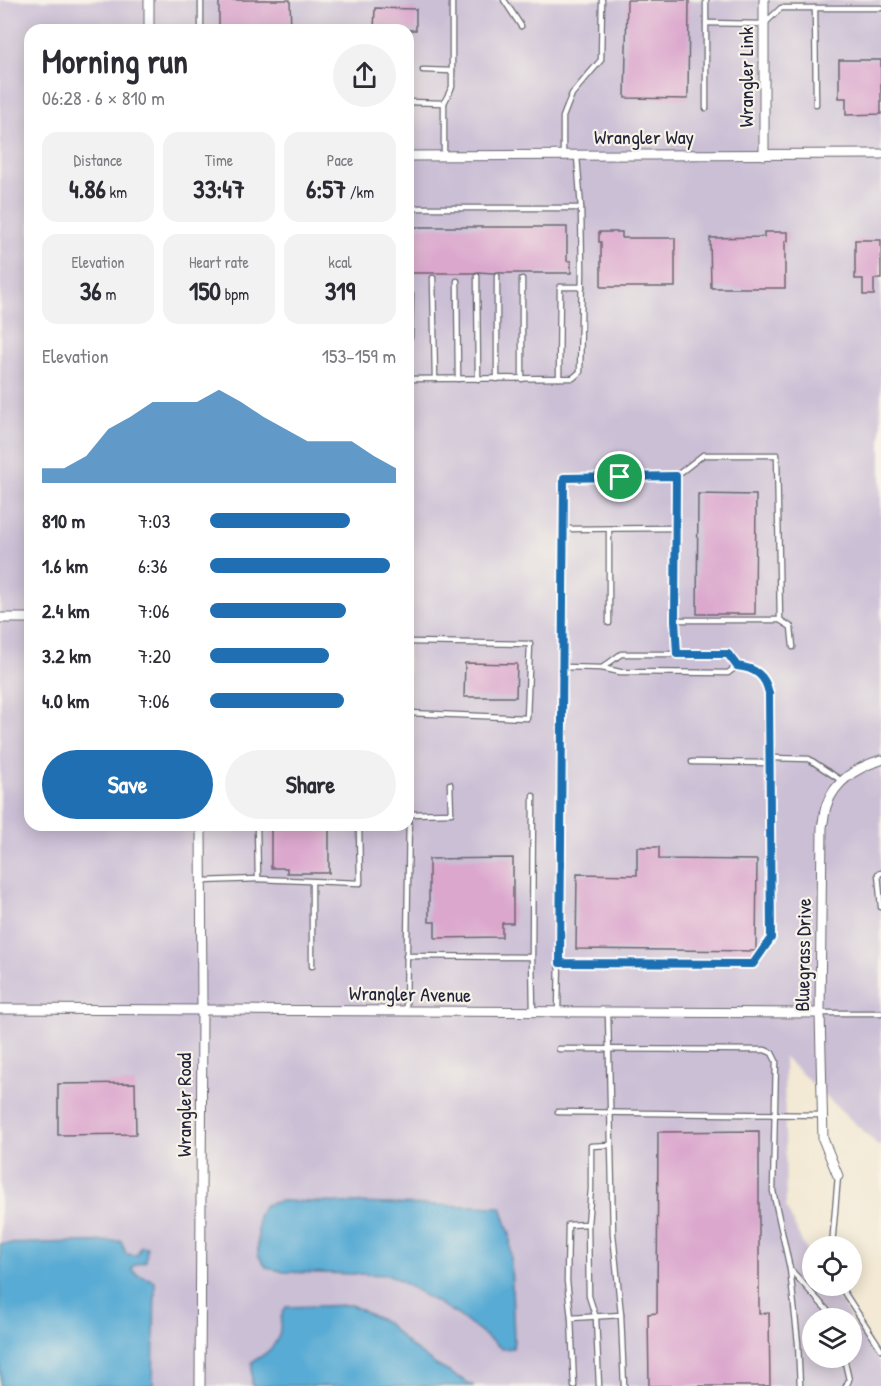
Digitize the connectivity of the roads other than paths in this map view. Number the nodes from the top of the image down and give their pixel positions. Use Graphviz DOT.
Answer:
graph roads {
  1 [pos="149,0"];
  2 [pos="201,0"];
  3 [pos="452,0"];
  4 [pos="504,0"];
  5 [pos="602,0"];
  6 [pos="706,0"];
  7 [pos="764,0"];
  8 [pos="815,8"];
  9 [pos="881,8"];
  10 [pos="148,24"];
  11 [pos="201,24"];
  12 [pos="706,24"];
  13 [pos="764,24"];
  14 [pos="521,26"];
  15 [pos="423,70"];
  16 [pos="452,71"];
  17 [pos="414,102"];
  18 [pos="444,103"];
  19 [pos="816,104"];
  20 [pos="706,108"];
  21 [pos="764,154"];
  22 [pos="881,154"];
  23 [pos="577,155"];
  24 [pos="414,156"];
  25 [pos="444,156"];
  26 [pos="563,156"];
  27 [pos="414,207"];
  28 [pos="581,208"];
  29 [pos="477,276"];
  30 [pos="496,276"];
  31 [pos="433,278"];
  32 [pos="522,279"];
  33 [pos="457,281"];
  34 [pos="582,286"];
  35 [pos="559,378"];
  36 [pos="414,379"];
  37 [pos="435,379"];
  38 [pos="458,379"];
  39 [pos="478,379"];
  40 [pos="497,379"];
  41 [pos="522,379"];
  42 [pos="676,476"];
  43 [pos="676,528"];
  44 [pos="564,529"];
  45 [pos="609,530"];
  46 [pos="0,618"];
  47 [pos="24,618"];
  48 [pos="675,620"];
  49 [pos="780,620"];
  50 [pos="609,623"];
  51 [pos="414,642"];
  52 [pos="793,647"];
  53 [pos="677,654"];
  54 [pos="737,666"];
  55 [pos="564,667"];
  56 [pos="602,668"];
  57 [pos="414,713"];
  58 [pos="771,760"];
  59 [pos="881,760"];
  60 [pos="692,762"];
  61 [pos="842,781"];
  62 [pos="450,784"];
  63 [pos="533,795"];
  64 [pos="414,814"];
  65 [pos="201,831"];
  66 [pos="257,831"];
  67 [pos="358,831"];
  68 [pos="409,831"];
  69 [pos="881,873"];
  70 [pos="258,879"];
  71 [pos="202,881"];
  72 [pos="312,882"];
  73 [pos="881,907"];
  74 [pos="406,956"];
  75 [pos="532,957"];
  76 [pos="560,963"];
  77 [pos="312,966"];
  78 [pos="0,1009"];
  79 [pos="202,1010"];
  80 [pos="406,1012"];
  81 [pos="533,1013"];
  82 [pos="558,1013"];
  83 [pos="608,1013"];
  84 [pos="820,1013"];
  85 [pos="881,1013"];
  86 [pos="560,1049"];
  87 [pos="609,1050"];
  88 [pos="558,1112"];
  89 [pos="609,1112"];
  90 [pos="776,1114"];
  91 [pos="822,1115"];
  92 [pos="610,1145"];
  93 [pos="838,1176"];
  94 [pos="588,1224"];
  95 [pos="833,1236"];
  96 [pos="790,1269"];
  97 [pos="847,1296"];
  98 [pos="825,1308"];
  99 [pos="621,1315"];
  100 [pos="596,1317"];
  101 [pos="572,1318"];
  102 [pos="881,1349"];
  103 [pos="846,1368"];
  104 [pos="200,1386"];
  105 [pos="574,1386"];
  106 [pos="599,1386"];
  107 [pos="624,1386"];
  108 [pos="800,1386"];
  109 [pos="846,1386"];
  1 -- 10 [label="street"];
  2 -- 11 [label="lane"];
  3 -- 16 [label="lane"];
  4 -- 14 [label="lane"];
  5 -- 26 [label="lane"];
  6 -- 12 [label="lane"];
  7 -- 13 [label="street, Wrangler Link"];
  8 -- 9 [label="lane"];
  8 -- 13 [label="lane"];
  8 -- 19 [label="lane"];
  12 -- 13 [label="lane"];
  12 -- 20 [label="lane"];
  13 -- 21 [label="street, Wrangler Link"];
  15 -- 16 [label="lane"];
  16 -- 18 [label="lane"];
  17 -- 18 [label="lane"];
  18 -- 25 [label="lane"];
  21 -- 22 [label="street, Wrangler Way"];
  21 -- 23 [label="street, Wrangler Way"];
  23 -- 26 [label="street, Wrangler Way"];
  23 -- 28 [label="lane"];
  24 -- 25 [label="street, Wrangler Way"];
  25 -- 26 [label="street, Wrangler Way"];
  27 -- 28 [label="lane"];
  28 -- 34 [label="lane"];
  29 -- 39 [label="lane"];
  30 -- 40 [label="lane"];
  31 -- 37 [label="lane"];
  32 -- 41 [label="lane"];
  33 -- 38 [label="lane"];
  34 -- 35 [label="lane"];
  34 -- 35 [label="lane"];
  35 -- 41 [label="lane"];
  36 -- 37 [label="lane"];
  37 -- 38 [label="lane"];
  38 -- 39 [label="lane"];
  39 -- 40 [label="lane"];
  40 -- 41 [label="lane"];
  42 -- 43 [label="lane"];
  42 -- 44 [label="lane"];
  42 -- 49 [label="lane"];
  43 -- 45 [label="lane"];
  43 -- 48 [label="lane"];
  44 -- 45 [label="lane"];
  44 -- 55 [label="lane"];
  45 -- 50 [label="lane"];
  46 -- 47 [label="street"];
  48 -- 49 [label="lane"];
  48 -- 53 [label="lane"];
  49 -- 52 [label="lane"];
  51 -- 57 [label="lane"];
  53 -- 54 [label="lane"];
  53 -- 56 [label="lane"];
  54 -- 56 [label="lane"];
  54 -- 58 [label="lane"];
  55 -- 56 [label="lane"];
  55 -- 76 [label="lane"];
  58 -- 60 [label="lane"];
  58 -- 61 [label="lane"];
  58 -- 76 [label="lane"];
  59 -- 61 [label="street, Bluegrass Drive"];
  61 -- 84 [label="street, Bluegrass Drive"];
  62 -- 64 [label="lane"];
  63 -- 75 [label="lane"];
  65 -- 71 [label="street, Wrangler Road"];
  66 -- 70 [label="lane"];
  67 -- 72 [label="lane"];
  68 -- 74 [label="lane"];
  69 -- 73 [label="lane"];
  70 -- 71 [label="lane"];
  70 -- 72 [label="lane"];
  71 -- 79 [label="street, Wrangler Road"];
  72 -- 77 [label="lane"];
  74 -- 75 [label="lane"];
  74 -- 80 [label="lane"];
  75 -- 81 [label="lane"];
  76 -- 82 [label="lane"];
  78 -- 79 [label="street, Wrangler Avenue"];
  79 -- 80 [label="street, Wrangler Avenue"];
  79 -- 104 [label="street, Wrangler Road"];
  80 -- 81 [label="street, Wrangler Avenue"];
  81 -- 82 [label="street, Wrangler Avenue"];
  82 -- 83 [label="street, Wrangler Avenue"];
  83 -- 84 [label="street, Wrangler Avenue"];
  83 -- 87 [label="lane"];
  84 -- 85 [label="lane"];
  84 -- 91 [label="street, Bluegrass Drive"];
  86 -- 87 [label="lane"];
  87 -- 89 [label="lane"];
  87 -- 90 [label="lane"];
  88 -- 89 [label="lane"];
  89 -- 90 [label="lane"];
  89 -- 92 [label="lane"];
  90 -- 91 [label="lane"];
  90 -- 96 [label="lane"];
  91 -- 93 [label="street, Bluegrass Drive"];
  92 -- 94 [label="lane"];
  92 -- 99 [label="lane"];
  93 -- 95 [label="lane"];
  94 -- 100 [label="lane"];
  94 -- 101 [label="lane"];
  96 -- 98 [label="lane"];
  96 -- 108 [label="lane"];
  97 -- 102 [label="lane"];
  99 -- 100 [label="lane"];
  99 -- 107 [label="lane"];
  100 -- 101 [label="lane"];
  100 -- 106 [label="lane"];
  101 -- 105 [label="lane"];
  103 -- 109 [label="lane"];
}
